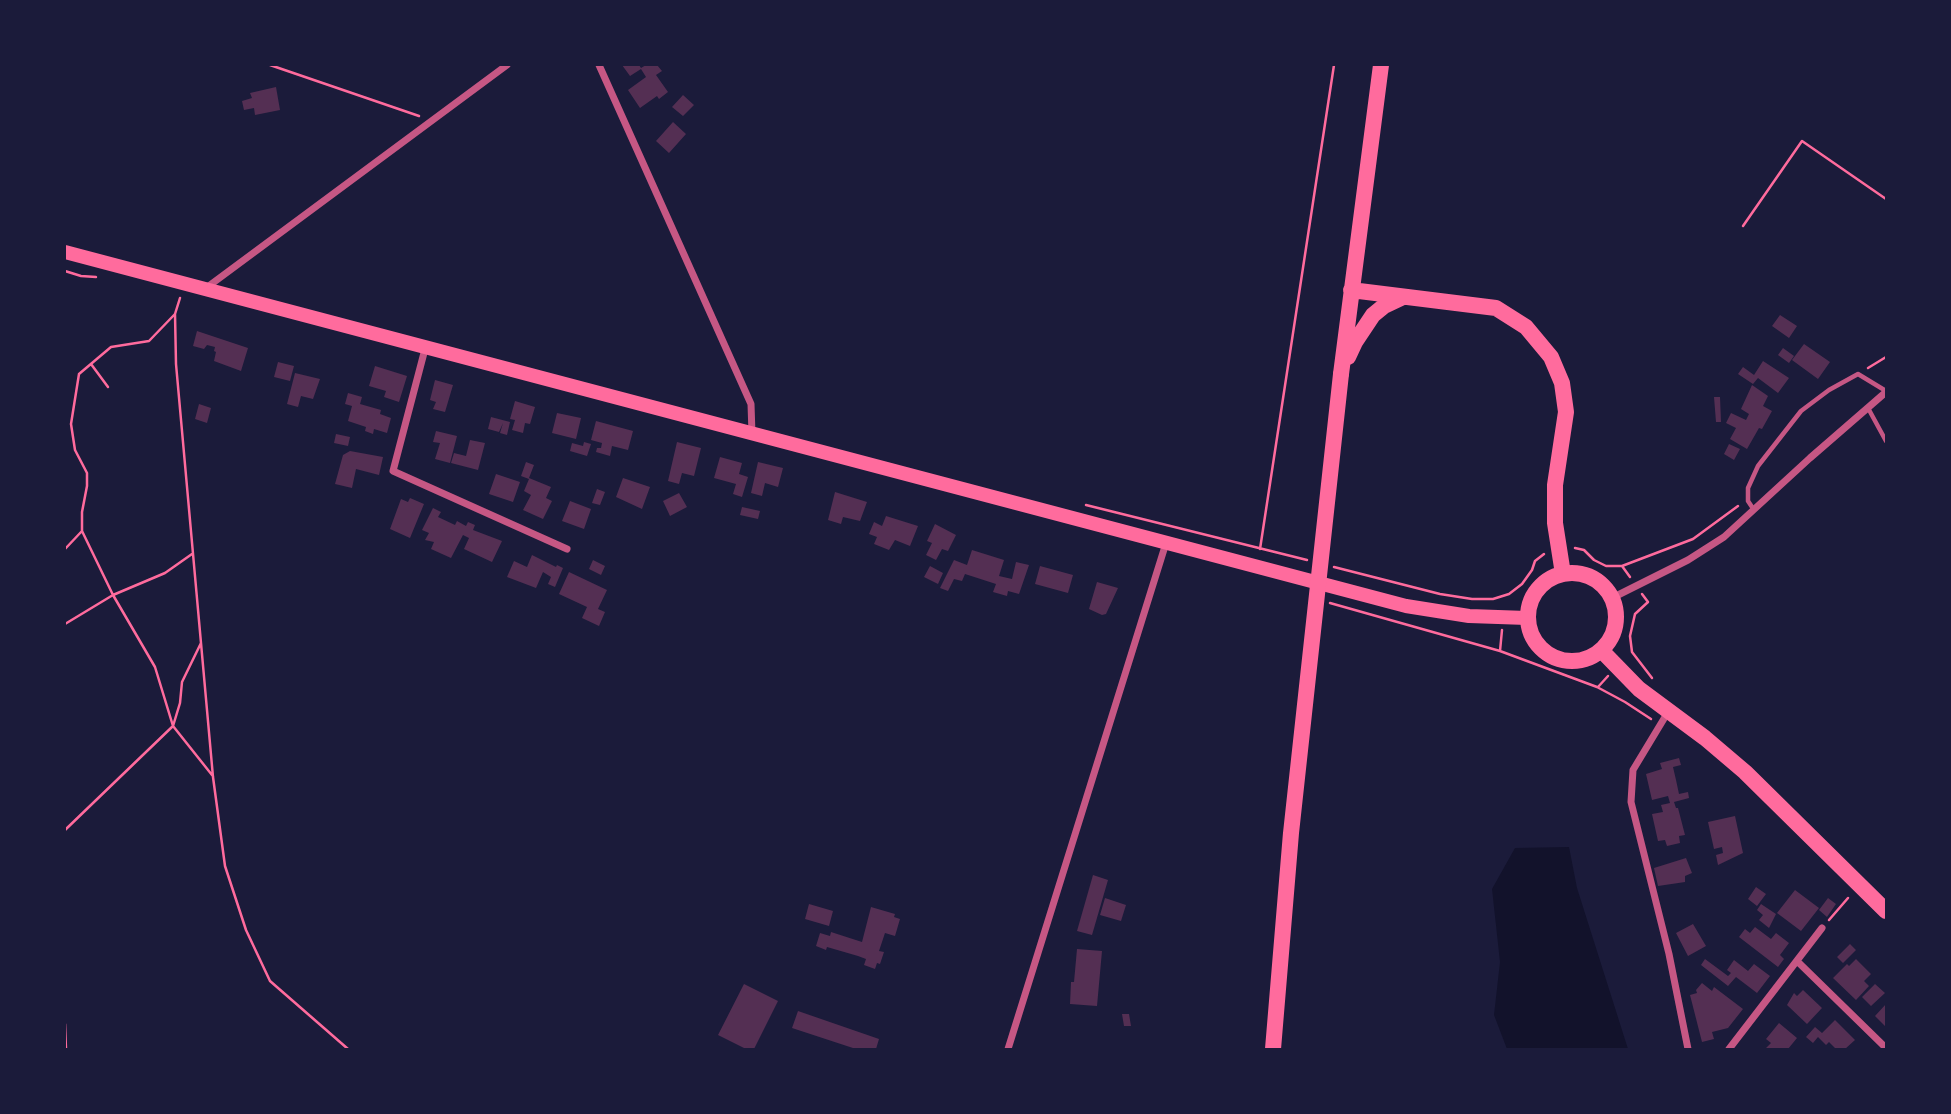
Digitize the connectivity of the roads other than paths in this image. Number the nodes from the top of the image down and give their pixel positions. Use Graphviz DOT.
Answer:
graph roads {
  1 [pos="507,65"];
  2 [pos="599,65"];
  3 [pos="1381,65"];
  4 [pos="65,252"];
  5 [pos="205,288"];
  6 [pos="1351,290"];
  7 [pos="1404,297"];
  8 [pos="425,349"];
  9 [pos="1341,374"];
  10 [pos="1886,392"];
  11 [pos="1868,407"];
  12 [pos="752,434"];
  13 [pos="1886,442"];
  14 [pos="1754,511"];
  15 [pos="1166,543"];
  16 [pos="567,548"];
  17 [pos="1563,574"];
  18 [pos="1612,598"];
  19 [pos="1527,618"];
  20 [pos="1601,650"];
  21 [pos="1668,712"];
  22 [pos="1886,911"];
  23 [pos="1822,928"];
  24 [pos="1797,961"];
  25 [pos="1886,1048"];
  26 [pos="1008,1049"];
  27 [pos="1273,1049"];
  28 [pos="1688,1049"];
  29 [pos="1729,1049"];
  1 -- 5 [label="street"];
  2 -- 12 [label="street"];
  3 -- 6 [label="main road"];
  4 -- 5 [label="main road"];
  5 -- 8 [label="main road"];
  6 -- 7 [label="main road"];
  6 -- 9 [label="main road"];
  7 -- 9 [label="main road"];
  7 -- 17 [label="main road"];
  8 -- 12 [label="main road"];
  8 -- 16 [label="street"];
  9 -- 27 [label="main road"];
  10 -- 11 [label="street"];
  10 -- 14 [label="lane"];
  11 -- 13 [label="lane"];
  11 -- 14 [label="street"];
  12 -- 15 [label="main road"];
  14 -- 18 [label="street"];
  15 -- 19 [label="main road"];
  15 -- 26 [label="street"];
  17 -- 18 [label="main road"];
  17 -- 19 [label="main road"];
  18 -- 20 [label="main road"];
  19 -- 20 [label="main road"];
  20 -- 21 [label="main road"];
  21 -- 22 [label="main road"];
  21 -- 28 [label="street"];
  23 -- 24 [label="street"];
  24 -- 25 [label="street"];
  24 -- 29 [label="street"];
}
